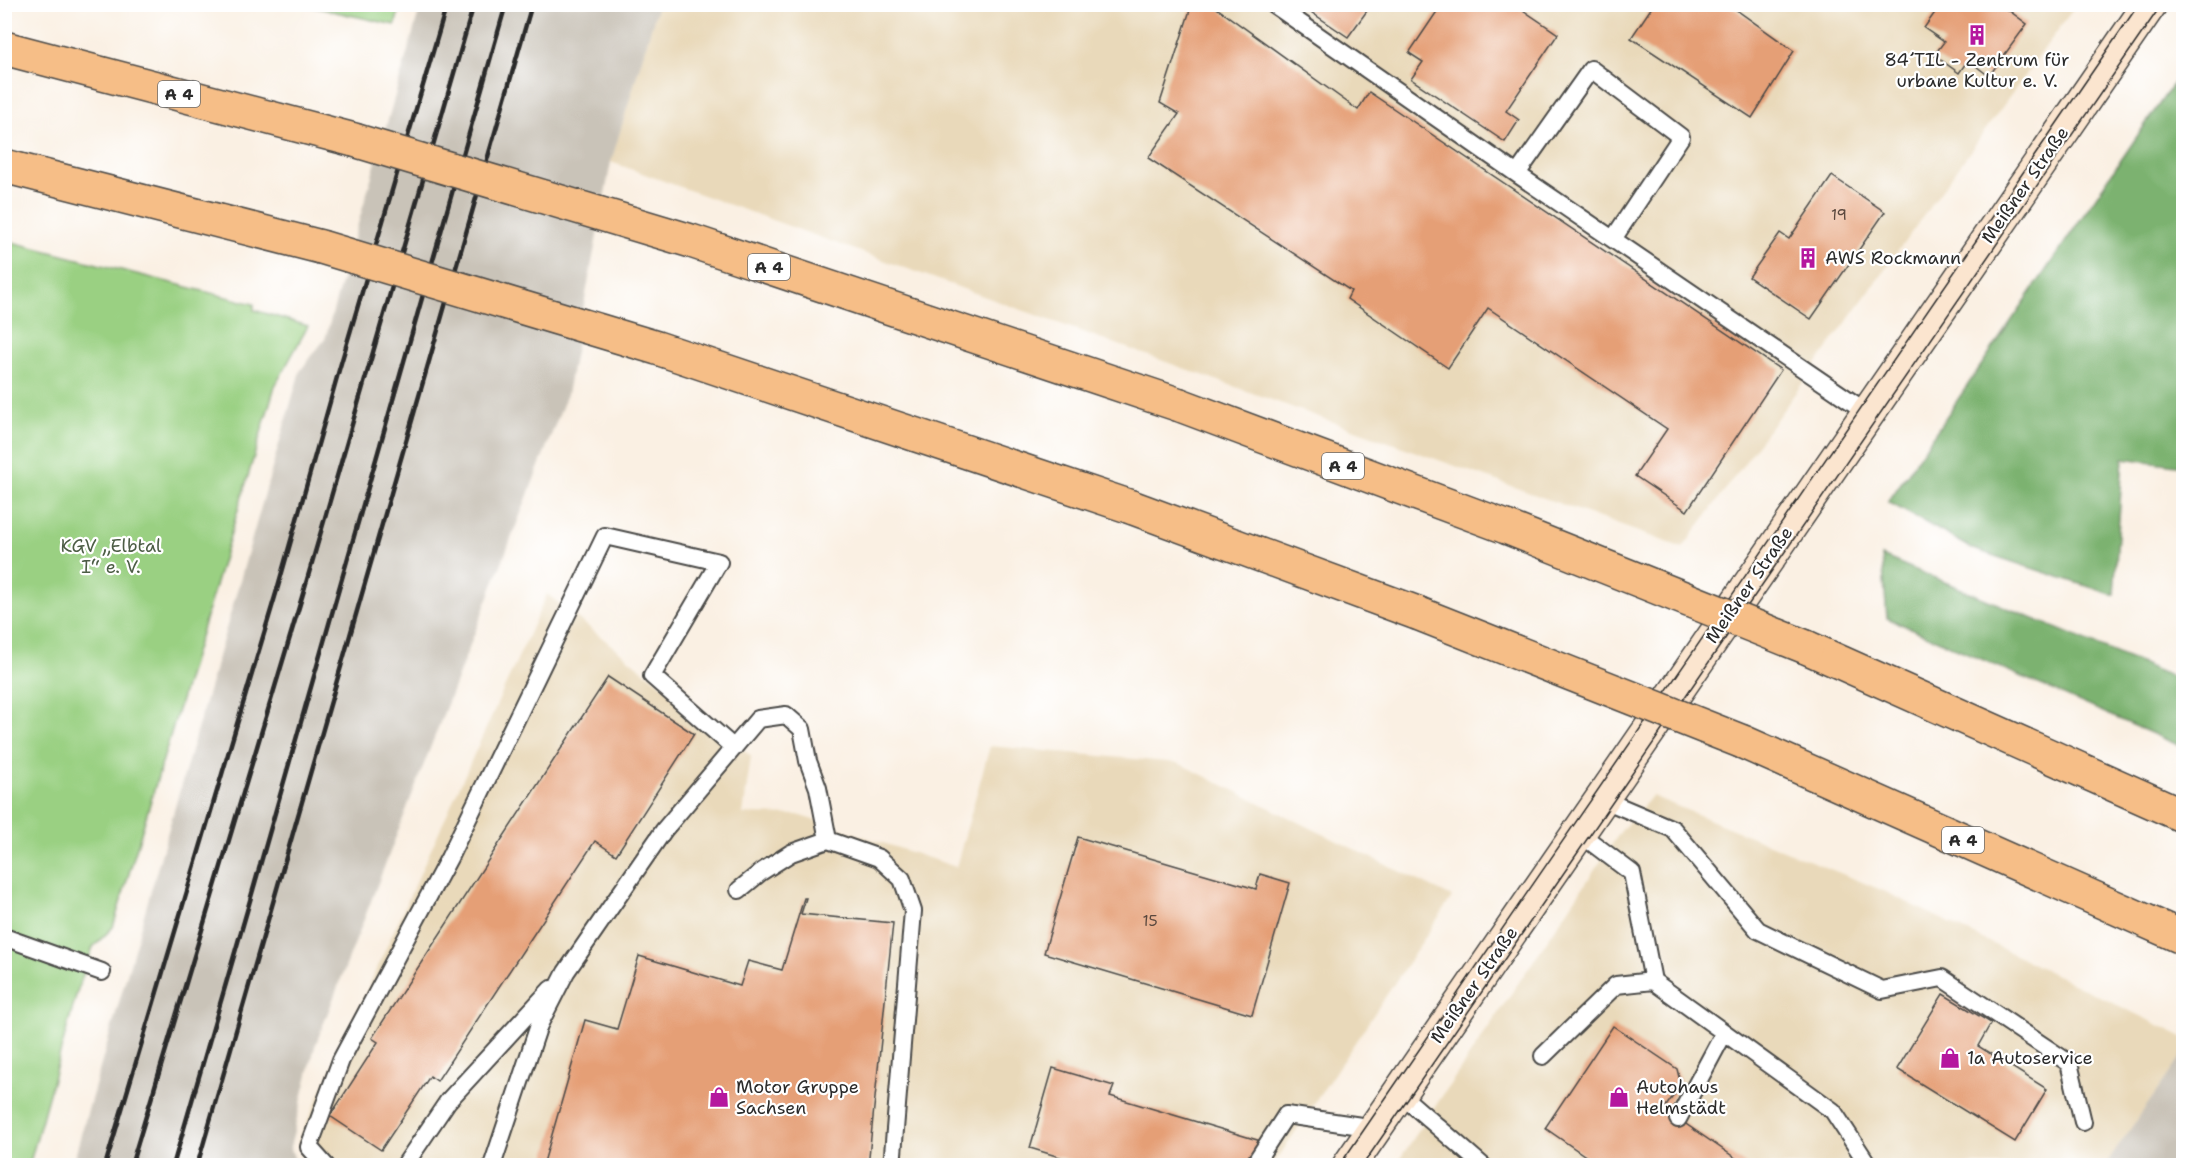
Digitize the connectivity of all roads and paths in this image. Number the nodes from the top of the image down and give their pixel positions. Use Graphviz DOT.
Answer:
graph roads {
  1 [pos="1273,4"];
  2 [pos="2150,4"];
  3 [pos="4,48"];
  4 [pos="4,166"];
  5 [pos="1517,174"];
  6 [pos="1612,239"];
  7 [pos="1868,413"];
  8 [pos="734,748"];
  9 [pos="1602,799"];
  10 [pos="2184,816"];
  11 [pos="1579,833"];
  12 [pos="828,840"];
  13 [pos="739,890"];
  14 [pos="4,937"];
  15 [pos="2184,938"];
  16 [pos="102,972"];
  17 [pos="566,972"];
  18 [pos="1653,981"];
  19 [pos="1725,1033"];
  20 [pos="1543,1056"];
  21 [pos="1399,1093"];
  22 [pos="1678,1119"];
  23 [pos="2083,1122"];
  24 [pos="1375,1128"];
  25 [pos="326,1166"];
  26 [pos="404,1166"];
  27 [pos="492,1166"];
  28 [pos="892,1166"];
  29 [pos="1253,1166"];
  30 [pos="1349,1166"];
  31 [pos="1483,1166"];
  32 [pos="1869,1166"];
  1 -- 5 [label="lane"];
  2 -- 7 [label="main road, Meißner Straße"];
  3 -- 10 [label="highway, A 4, bridge"];
  4 -- 15 [label="highway, A 4, bridge"];
  5 -- 6 [label="lane"];
  5 -- 6 [label="lane"];
  6 -- 7 [label="lane"];
  7 -- 9 [label="main road, Meißner Straße"];
  8 -- 12 [label="lane"];
  8 -- 17 [label="lane"];
  8 -- 25 [label="lane"];
  9 -- 11 [label="main road, Meißner Straße"];
  9 -- 23 [label="lane"];
  11 -- 18 [label="lane"];
  11 -- 21 [label="main road, Meißner Straße"];
  12 -- 13 [label="lane"];
  12 -- 28 [label="lane"];
  14 -- 16 [label="lane"];
  17 -- 26 [label="lane"];
  17 -- 27 [label="lane"];
  18 -- 19 [label="lane"];
  18 -- 20 [label="lane"];
  19 -- 22 [label="lane"];
  19 -- 32 [label="lane"];
  21 -- 24 [label="main road, Meißner Straße"];
  21 -- 31 [label="lane"];
  24 -- 29 [label="lane"];
  24 -- 30 [label="main road, Meißner Straße"];
}
